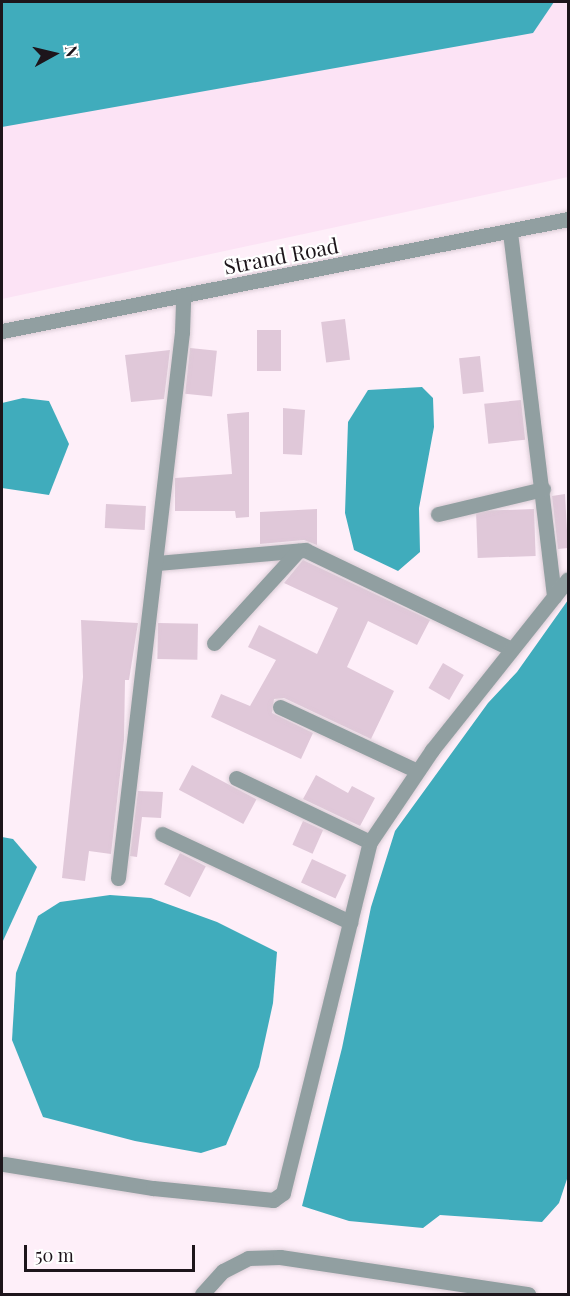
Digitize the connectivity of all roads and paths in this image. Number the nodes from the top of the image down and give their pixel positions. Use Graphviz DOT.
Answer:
graph roads {
  1 [pos="568,219"];
  2 [pos="510,232"];
  3 [pos="183,295"];
  4 [pos="2,331"];
  5 [pos="543,489"];
  6 [pos="438,514"];
  7 [pos="298,551"];
  8 [pos="156,563"];
  9 [pos="568,579"];
  10 [pos="554,596"];
  11 [pos="214,643"];
  12 [pos="512,649"];
  13 [pos="280,707"];
  14 [pos="417,771"];
  15 [pos="236,778"];
  16 [pos="162,834"];
  17 [pos="370,842"];
  18 [pos="118,878"];
  19 [pos="350,922"];
  20 [pos="4,1164"];
  21 [pos="202,1294"];
  22 [pos="528,1294"];
  1 -- 2 [label="street, Strand Road"];
  2 -- 3 [label="street, Strand Road"];
  2 -- 5 [label="street"];
  3 -- 4 [label="street, Strand Road"];
  3 -- 8 [label="street"];
  5 -- 6 [label="street"];
  5 -- 10 [label="street"];
  7 -- 8 [label="street"];
  7 -- 11 [label="street"];
  7 -- 12 [label="street"];
  8 -- 18 [label="street"];
  9 -- 10 [label="street"];
  10 -- 12 [label="street"];
  12 -- 14 [label="street"];
  13 -- 14 [label="street"];
  14 -- 17 [label="street"];
  15 -- 17 [label="street"];
  16 -- 19 [label="street"];
  17 -- 19 [label="street"];
  19 -- 20 [label="street"];
  21 -- 22 [label="street"];
}
